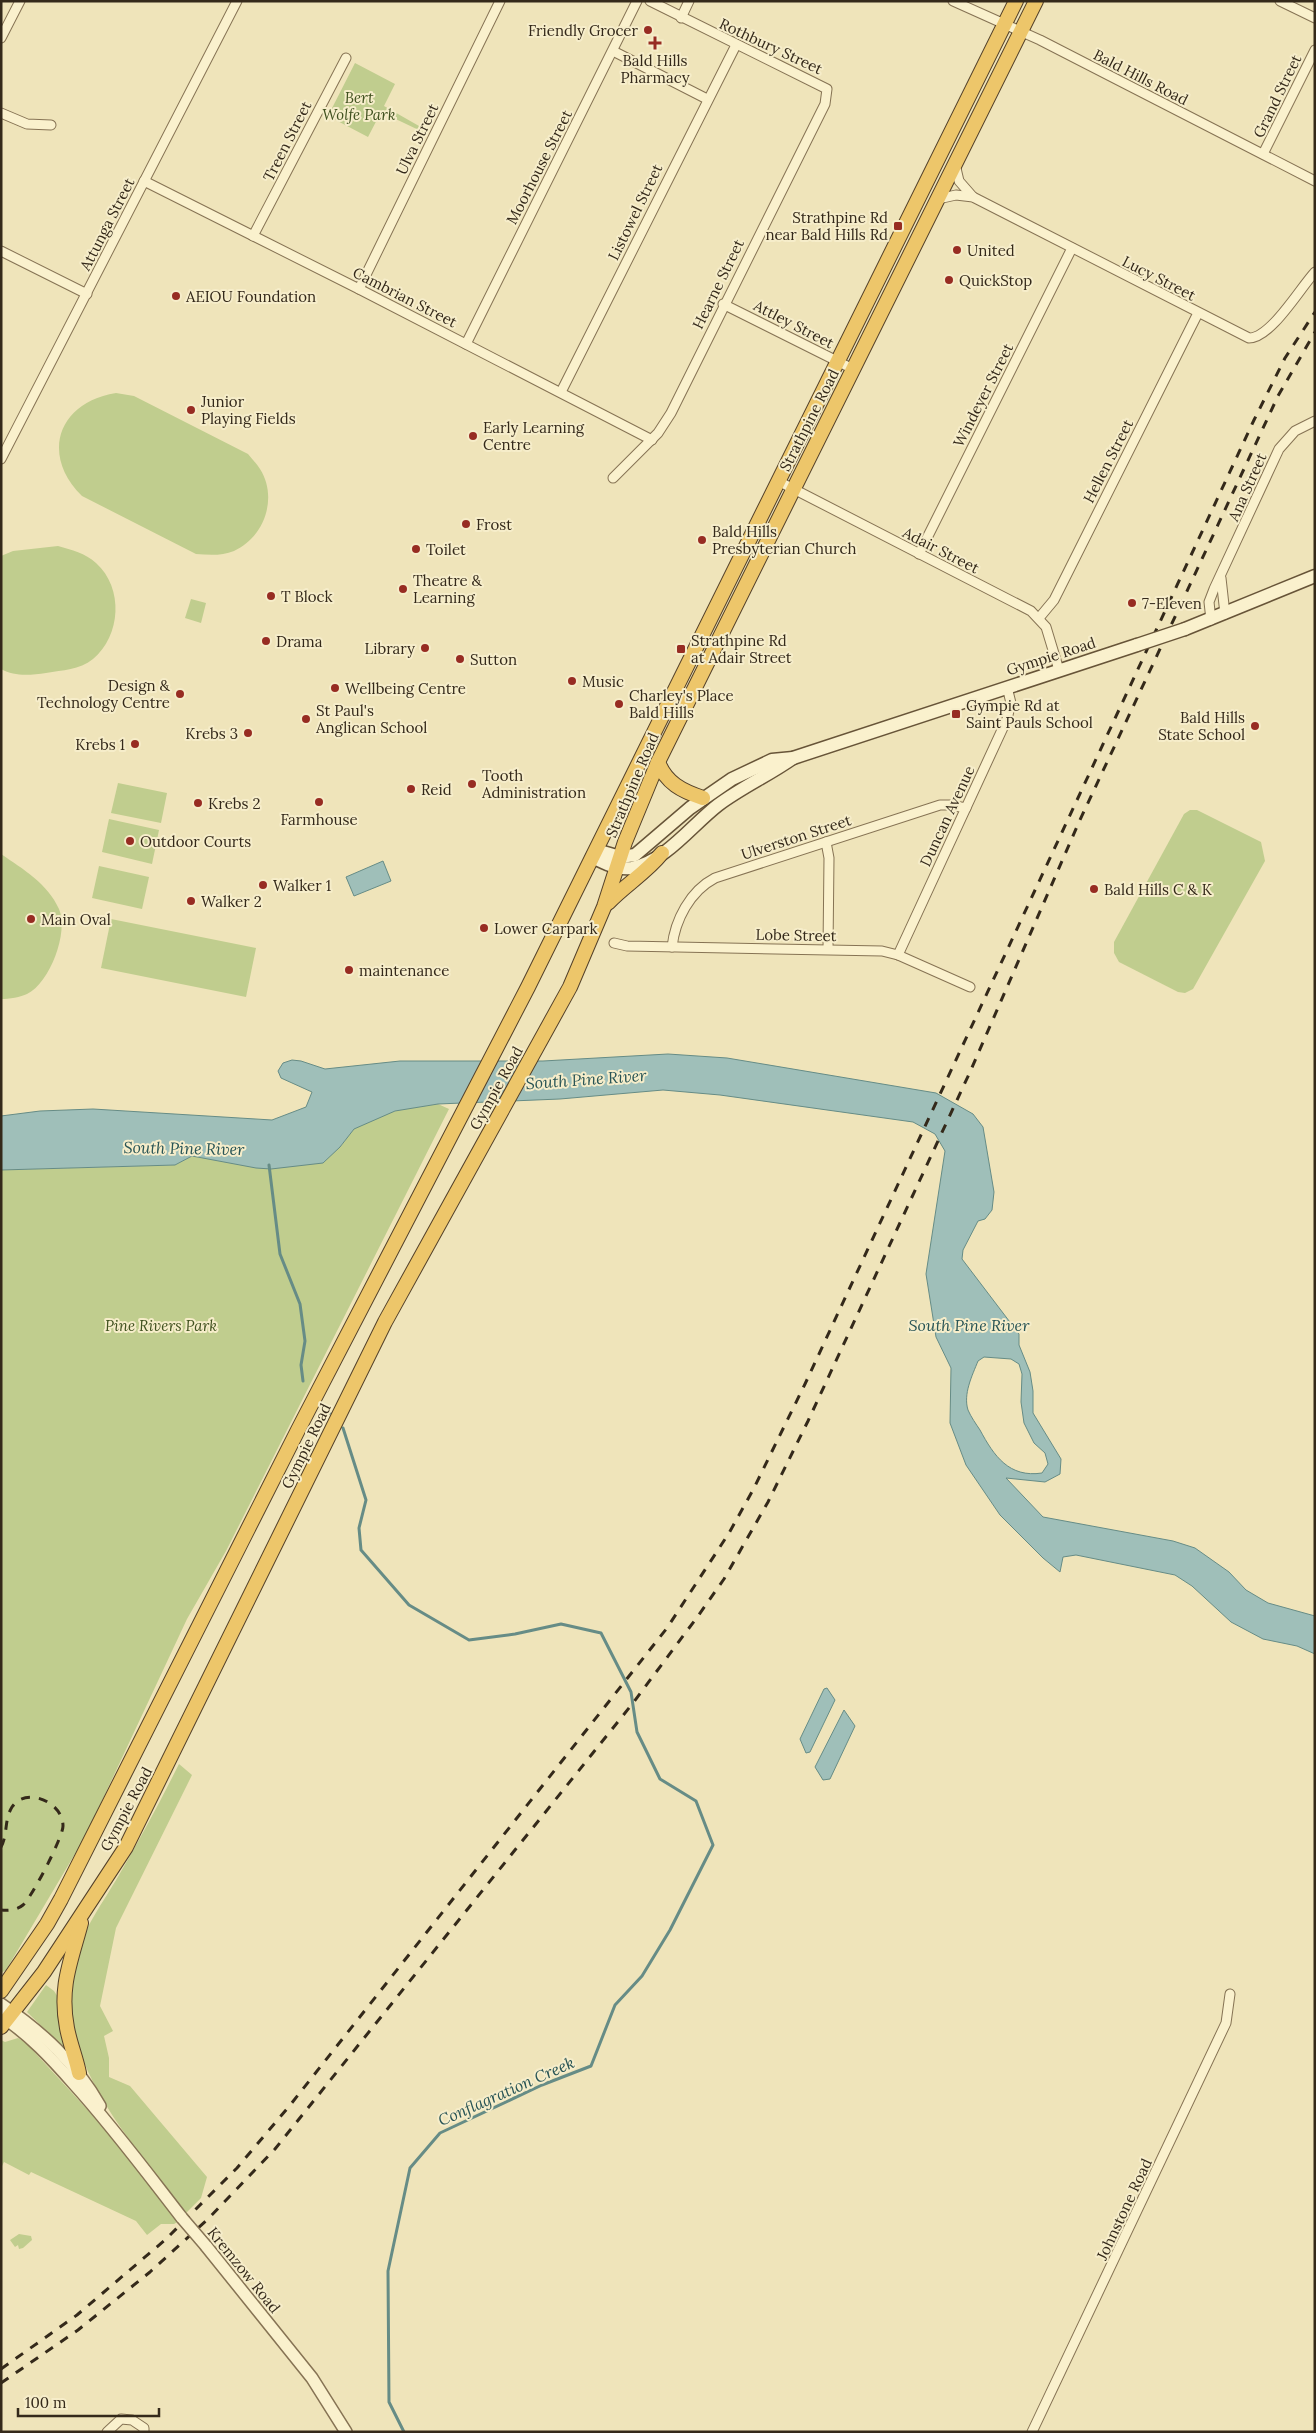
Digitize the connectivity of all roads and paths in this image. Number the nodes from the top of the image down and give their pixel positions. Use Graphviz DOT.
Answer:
graph roads {
  1 [pos="20,1"];
  2 [pos="237,1"];
  3 [pos="500,1"];
  4 [pos="637,1"];
  5 [pos="650,1"];
  6 [pos="689,1"];
  7 [pos="953,1"];
  8 [pos="1016,1"];
  9 [pos="1036,1"];
  10 [pos="1280,1"];
  11 [pos="681,18"];
  12 [pos="1315,18"];
  13 [pos="1006,26"];
  14 [pos="1022,32"];
  15 [pos="1,38"];
  16 [pos="736,45"];
  17 [pos="1315,50"];
  18 [pos="613,51"];
  19 [pos="346,58"];
  20 [pos="827,89"];
  21 [pos="707,99"];
  22 [pos="1,113"];
  23 [pos="51,125"];
  24 [pos="1263,154"];
  25 [pos="955,164"];
  26 [pos="144,181"];
  27 [pos="1315,181"];
  28 [pos="973,197"];
  29 [pos="938,199"];
  30 [pos="253,236"];
  31 [pos="1072,248"];
  32 [pos="1,251"];
  33 [pos="1315,272"];
  34 [pos="359,289"];
  35 [pos="86,294"];
  36 [pos="723,304"];
  37 [pos="1198,313"];
  38 [pos="466,344"];
  39 [pos="839,362"];
  40 [pos="853,369"];
  41 [pos="561,392"];
  42 [pos="1315,421"];
  43 [pos="652,440"];
  44 [pos="1,459"];
  45 [pos="613,478"];
  46 [pos="780,482"];
  47 [pos="793,489"];
  48 [pos="919,554"];
  49 [pos="1315,576"];
  50 [pos="1221,578"];
  51 [pos="1225,614"];
  52 [pos="1040,618"];
  53 [pos="1211,620"];
  54 [pos="1059,670"];
  55 [pos="1007,687"];
  56 [pos="793,758"];
  57 [pos="658,762"];
  58 [pos="703,798"];
  59 [pos="966,808"];
  60 [pos="826,842"];
  61 [pos="594,853"];
  62 [pos="662,853"];
  63 [pos="618,862"];
  64 [pos="604,907"];
  65 [pos="614,943"];
  66 [pos="672,947"];
  67 [pos="828,949"];
  68 [pos="898,955"];
  69 [pos="970,987"];
  70 [pos="84,1913"];
  71 [pos="1,1991"];
  72 [pos="1230,1994"];
  73 [pos="1,2004"];
  74 [pos="6,2019"];
  75 [pos="79,2073"];
  76 [pos="114,2129"];
  77 [pos="107,2432"];
  78 [pos="144,2432"];
  79 [pos="346,2432"];
  80 [pos="1032,2432"];
  1 -- 15 [label="street"];
  2 -- 26 [label="street, Attunga Street"];
  3 -- 34 [label="street, Ulva Street"];
  4 -- 18 [label="street, Moorhouse Street"];
  5 -- 11 [label="street, Rothbury Street"];
  6 -- 11 [label="street"];
  7 -- 13 [label="street, Bald Hills Road"];
  8 -- 13 [label="highway, Strathpine Road"];
  9 -- 14 [label="highway, Strathpine Road"];
  10 -- 12 [label="street"];
  11 -- 16 [label="street, Rothbury Street"];
  13 -- 14 [label="street, Bald Hills Road"];
  13 -- 39 [label="highway, Strathpine Road"];
  14 -- 24 [label="street, Bald Hills Road"];
  14 -- 25 [label="highway, Strathpine Road"];
  16 -- 20 [label="street, Rothbury Street"];
  16 -- 21 [label="street, Listowel Street"];
  17 -- 24 [label="street, Grand Street"];
  18 -- 21 [label="street"];
  18 -- 38 [label="street, Moorhouse Street"];
  19 -- 30 [label="street, Treen Street"];
  20 -- 36 [label="street, Hearne Street"];
  21 -- 41 [label="street, Listowel Street"];
  22 -- 23 [label="street"];
  24 -- 27 [label="street, Bald Hills Road"];
  25 -- 28 [label="street, Lucy Street"];
  25 -- 29 [label="highway, Strathpine Road"];
  26 -- 30 [label="street, Cambrian Street"];
  26 -- 35 [label="street, Attunga Street"];
  28 -- 29 [label="street, Lucy Street"];
  28 -- 31 [label="street, Lucy Street"];
  29 -- 40 [label="highway, Strathpine Road"];
  30 -- 34 [label="street, Cambrian Street"];
  31 -- 37 [label="street, Lucy Street"];
  31 -- 48 [label="street, Windeyer Street"];
  32 -- 35 [label="street"];
  33 -- 37 [label="street, Lucy Street"];
  34 -- 38 [label="street, Cambrian Street"];
  35 -- 44 [label="street, Attunga Street"];
  36 -- 39 [label="street, Attley Street"];
  36 -- 43 [label="street, Hearne Street"];
  37 -- 52 [label="street, Hellen Street"];
  38 -- 41 [label="street, Cambrian Street"];
  39 -- 40 [label="street, Attley Street"];
  39 -- 46 [label="highway, Strathpine Road"];
  40 -- 47 [label="highway, Strathpine Road"];
  41 -- 43 [label="street, Cambrian Street"];
  42 -- 50 [label="street, Ana Street"];
  43 -- 45 [label="street, Hearne Street"];
  46 -- 47 [label="street, Adair Street"];
  46 -- 61 [label="highway, Strathpine Road"];
  47 -- 48 [label="street, Adair Street"];
  47 -- 57 [label="highway, Strathpine Road"];
  48 -- 52 [label="street, Adair Street"];
  49 -- 51 [label="main road, Gympie Road"];
  50 -- 51 [label="street"];
  50 -- 53 [label="street, Ana Street"];
  51 -- 53 [label="main road, Gympie Road"];
  52 -- 54 [label="street"];
  53 -- 54 [label="main road, Gympie Road, bridge"];
  54 -- 55 [label="main road, Gympie Road"];
  55 -- 56 [label="main road, Gympie Road"];
  55 -- 59 [label="street, Duncan Avenue"];
  56 -- 58 [label="main road, Gympie Road"];
  56 -- 62 [label="main road, Gympie Road"];
  57 -- 58 [label="highway"];
  57 -- 63 [label="highway, Strathpine Road"];
  58 -- 63 [label="main road, Gympie Road"];
  59 -- 60 [label="street, Ulverston Street"];
  59 -- 68 [label="street, Duncan Avenue"];
  60 -- 66 [label="street, Ulverston Street"];
  60 -- 67 [label="street"];
  61 -- 63 [label="main road, Gympie Road"];
  61 -- 71 [label="highway, Gympie Road"];
  62 -- 63 [label="main road, Gympie Road"];
  62 -- 64 [label="highway"];
  63 -- 64 [label="highway, Gympie Road"];
  64 -- 70 [label="highway, Gympie Road"];
  65 -- 66 [label="street, Lobe Street"];
  66 -- 67 [label="street, Lobe Street"];
  67 -- 68 [label="street, Lobe Street"];
  68 -- 69 [label="street, Lobe Street"];
  70 -- 74 [label="highway, Gympie Road"];
  70 -- 75 [label="highway"];
  72 -- 80 [label="street, Johnstone Road"];
  73 -- 74 [label="street, Kremzow Road"];
  74 -- 75 [label="street, Kremzow Road"];
  74 -- 76 [label="street, Kremzow Road"];
  75 -- 76 [label="street, Kremzow Road"];
  76 -- 79 [label="street, Kremzow Road, bridge"];
  77 -- 78 [label="street"];
}
